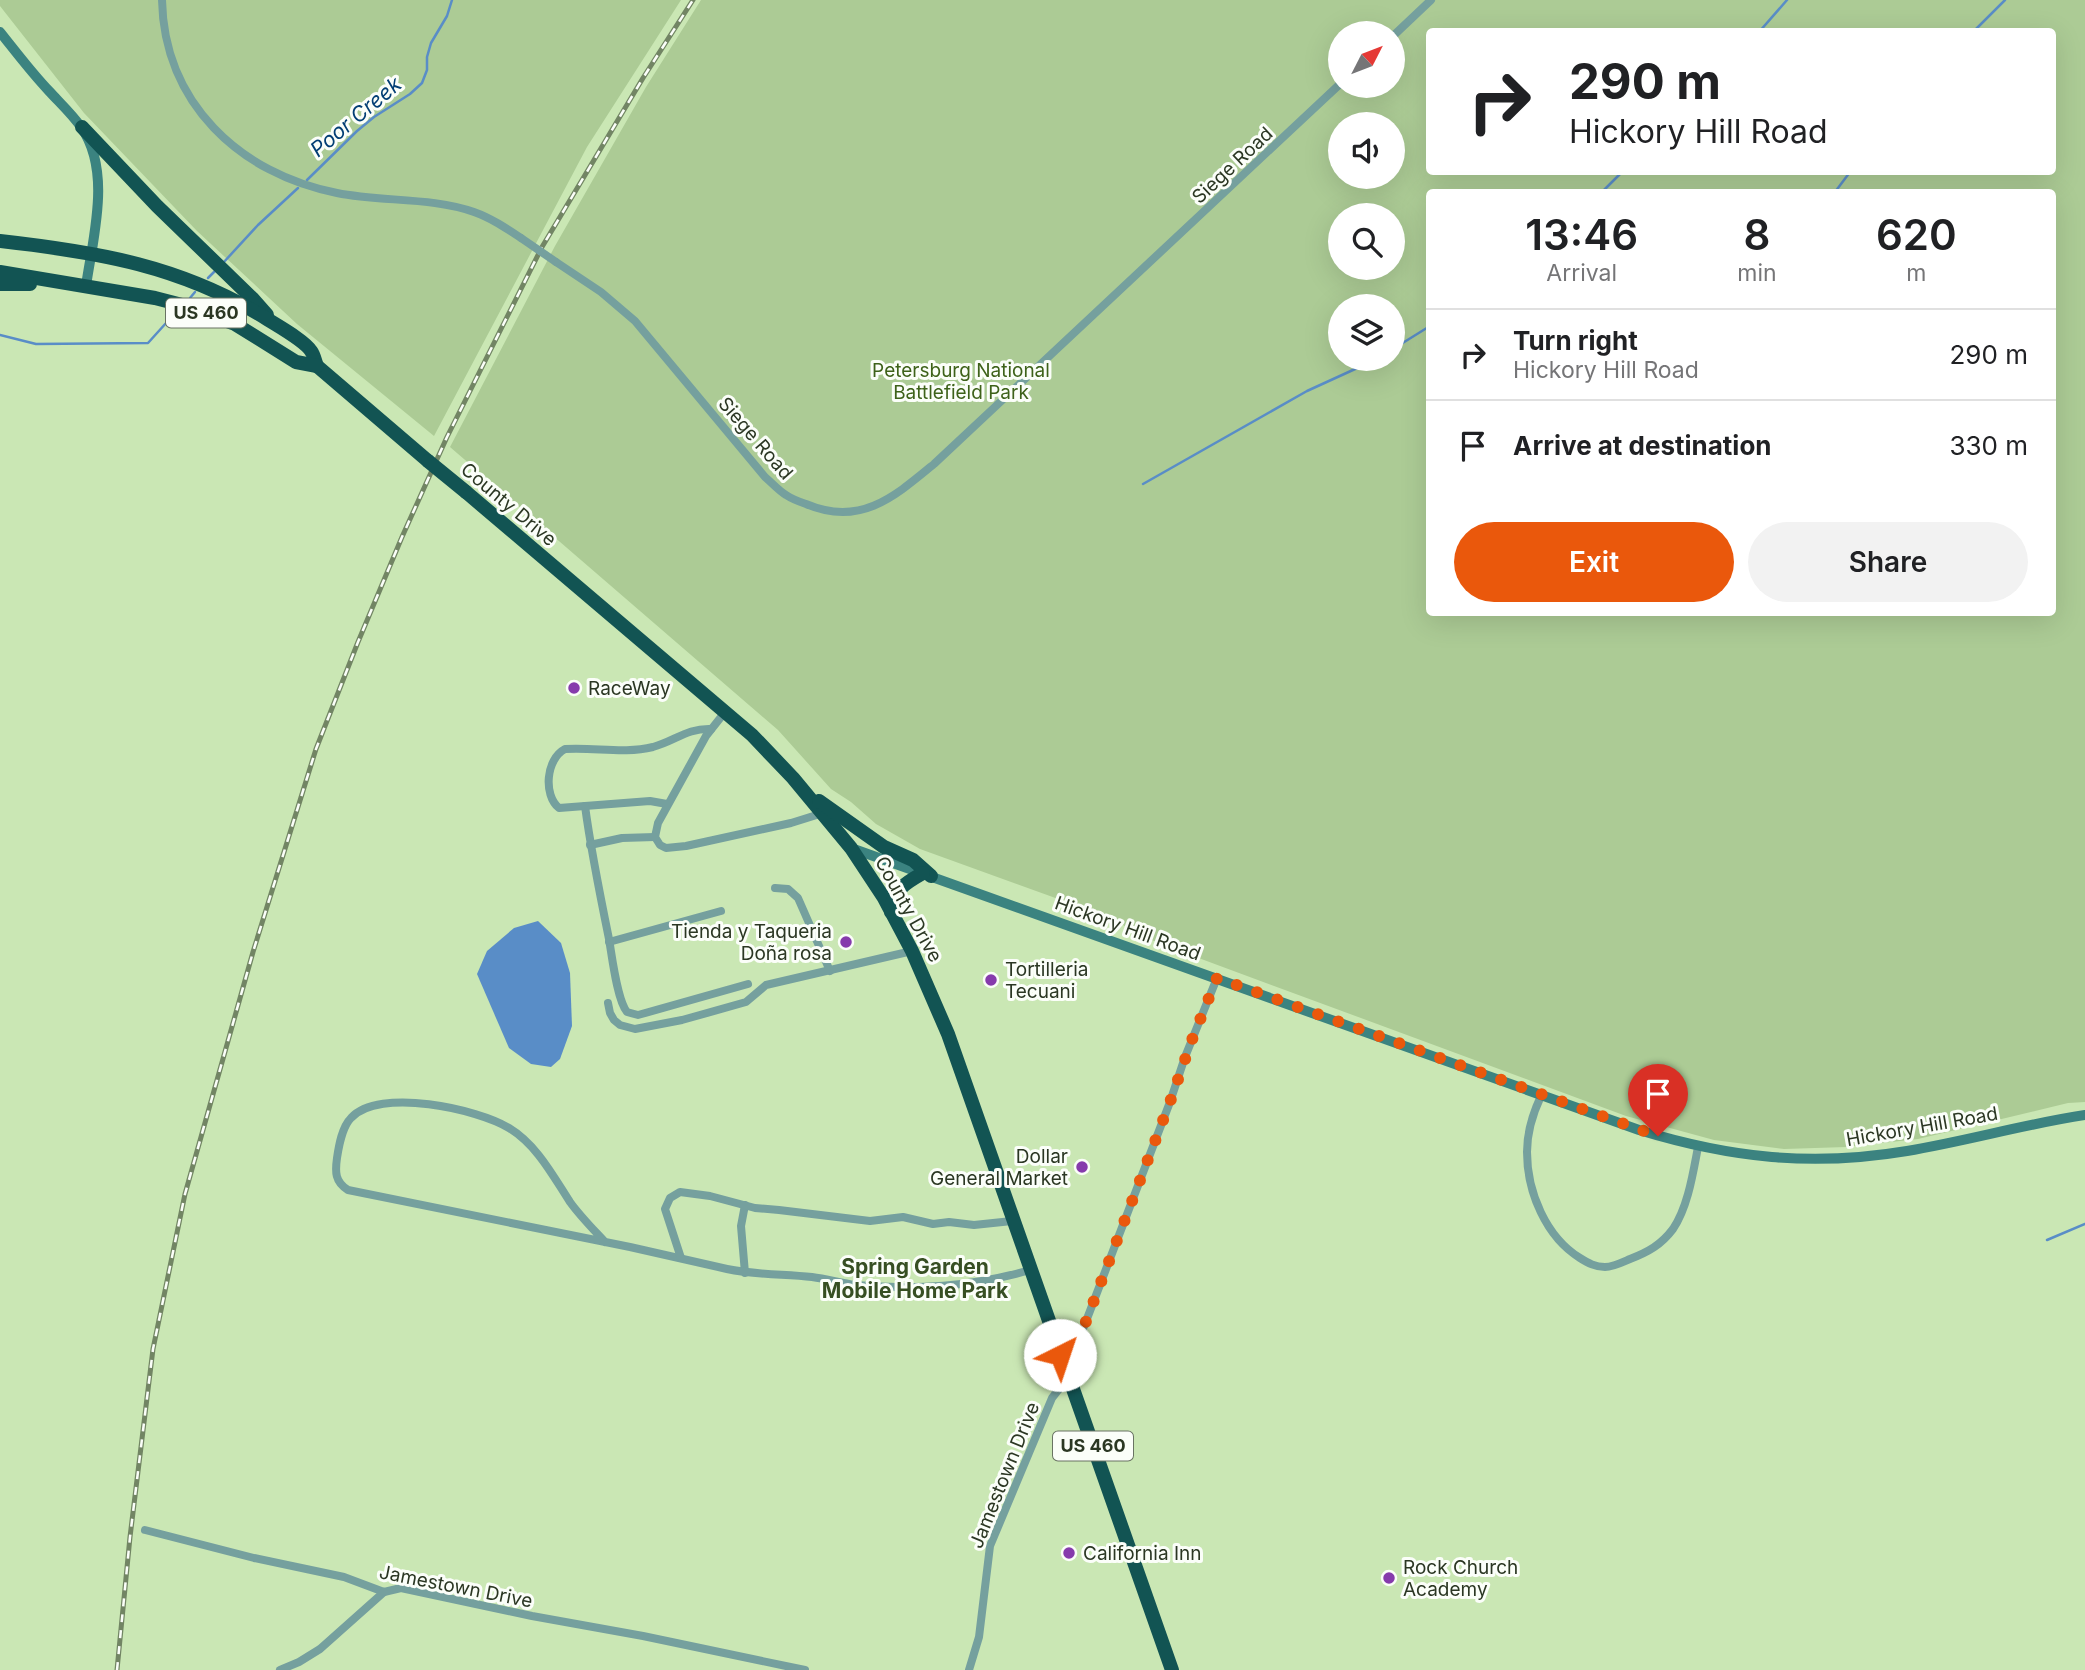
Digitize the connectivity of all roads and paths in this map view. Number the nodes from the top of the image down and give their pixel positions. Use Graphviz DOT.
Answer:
graph roads {
  1 [pos="162,0"];
  2 [pos="1431,0"];
  3 [pos="1405,25"];
  4 [pos="0,32"];
  5 [pos="1328,95"];
  6 [pos="82,127"];
  7 [pos="0,241"];
  8 [pos="91,253"];
  9 [pos="0,272"];
  10 [pos="65,282"];
  11 [pos="0,284"];
  12 [pos="86,286"];
  13 [pos="275,324"];
  14 [pos="317,366"];
  15 [pos="725,712"];
  16 [pos="711,729"];
  17 [pos="804,791"];
  18 [pos="667,804"];
  19 [pos="584,806"];
  20 [pos="823,813"];
  21 [pos="655,836"];
  22 [pos="590,845"];
  23 [pos="851,848"];
  24 [pos="927,875"];
  25 [pos="775,888"];
  26 [pos="721,911"];
  27 [pos="891,912"];
  28 [pos="609,942"];
  29 [pos="912,951"];
  30 [pos="830,971"];
  31 [pos="1217,978"];
  32 [pos="748,984"];
  33 [pos="608,1003"];
  34 [pos="1541,1096"];
  35 [pos="2085,1115"];
  36 [pos="1698,1147"];
  37 [pos="745,1205"];
  38 [pos="1013,1222"];
  39 [pos="605,1242"];
  40 [pos="681,1258"];
  41 [pos="1030,1270"];
  42 [pos="745,1273"];
  43 [pos="1060,1355"];
  44 [pos="1070,1383"];
  45 [pos="145,1530"];
  46 [pos="384,1592"];
  47 [pos="280,1670"];
  48 [pos="805,1670"];
  49 [pos="969,1670"];
  50 [pos="1172,1670"];
  1 -- 5 [label="street, Siege Road, bridge"];
  2 -- 3 [label="street"];
  4 -- 6 [label="street"];
  6 -- 8 [label="street"];
  6 -- 13 [label="highway"];
  7 -- 8 [label="highway, US 460"];
  8 -- 12 [label="street"];
  8 -- 13 [label="highway, County Drive / US 460"];
  9 -- 10 [label="highway, US 460"];
  10 -- 11 [label="highway"];
  10 -- 12 [label="highway, US 460"];
  12 -- 14 [label="highway, County Drive / US 460"];
  13 -- 14 [label="highway, County Drive / US 460"];
  14 -- 15 [label="highway, County Drive / US 460, bridge"];
  15 -- 16 [label="street"];
  15 -- 17 [label="highway, County Drive / US 460"];
  16 -- 18 [label="street"];
  16 -- 19 [label="street"];
  17 -- 20 [label="highway, County Drive / US 460"];
  17 -- 24 [label="highway"];
  18 -- 19 [label="street"];
  18 -- 21 [label="street"];
  19 -- 22 [label="street"];
  20 -- 21 [label="street"];
  20 -- 23 [label="highway, County Drive / US 460"];
  21 -- 22 [label="street"];
  22 -- 28 [label="street"];
  23 -- 24 [label="street, Hickory Hill Road"];
  23 -- 27 [label="highway, County Drive / US 460"];
  24 -- 27 [label="highway"];
  24 -- 31 [label="street, Hickory Hill Road"];
  25 -- 30 [label="street"];
  26 -- 28 [label="street"];
  27 -- 29 [label="highway, County Drive / US 460"];
  28 -- 32 [label="street"];
  29 -- 30 [label="street"];
  29 -- 38 [label="highway, County Drive / US 460"];
  30 -- 33 [label="street"];
  31 -- 34 [label="street, Hickory Hill Road"];
  31 -- 43 [label="street"];
  34 -- 36 [label="street, Hickory Hill Road"];
  34 -- 36 [label="street"];
  35 -- 36 [label="street, Hickory Hill Road"];
  37 -- 38 [label="street"];
  37 -- 40 [label="street"];
  37 -- 42 [label="street"];
  38 -- 41 [label="highway, County Drive / US 460"];
  39 -- 39 [label="street"];
  39 -- 40 [label="street"];
  40 -- 42 [label="street"];
  41 -- 42 [label="street"];
  41 -- 43 [label="highway, County Drive / US 460"];
  43 -- 44 [label="highway, County Drive / US 460"];
  44 -- 49 [label="street, Jamestown Drive"];
  44 -- 50 [label="highway, County Drive / US 460"];
  45 -- 46 [label="street, Jamestown Drive"];
  46 -- 47 [label="street"];
  46 -- 48 [label="street, Jamestown Drive"];
}
